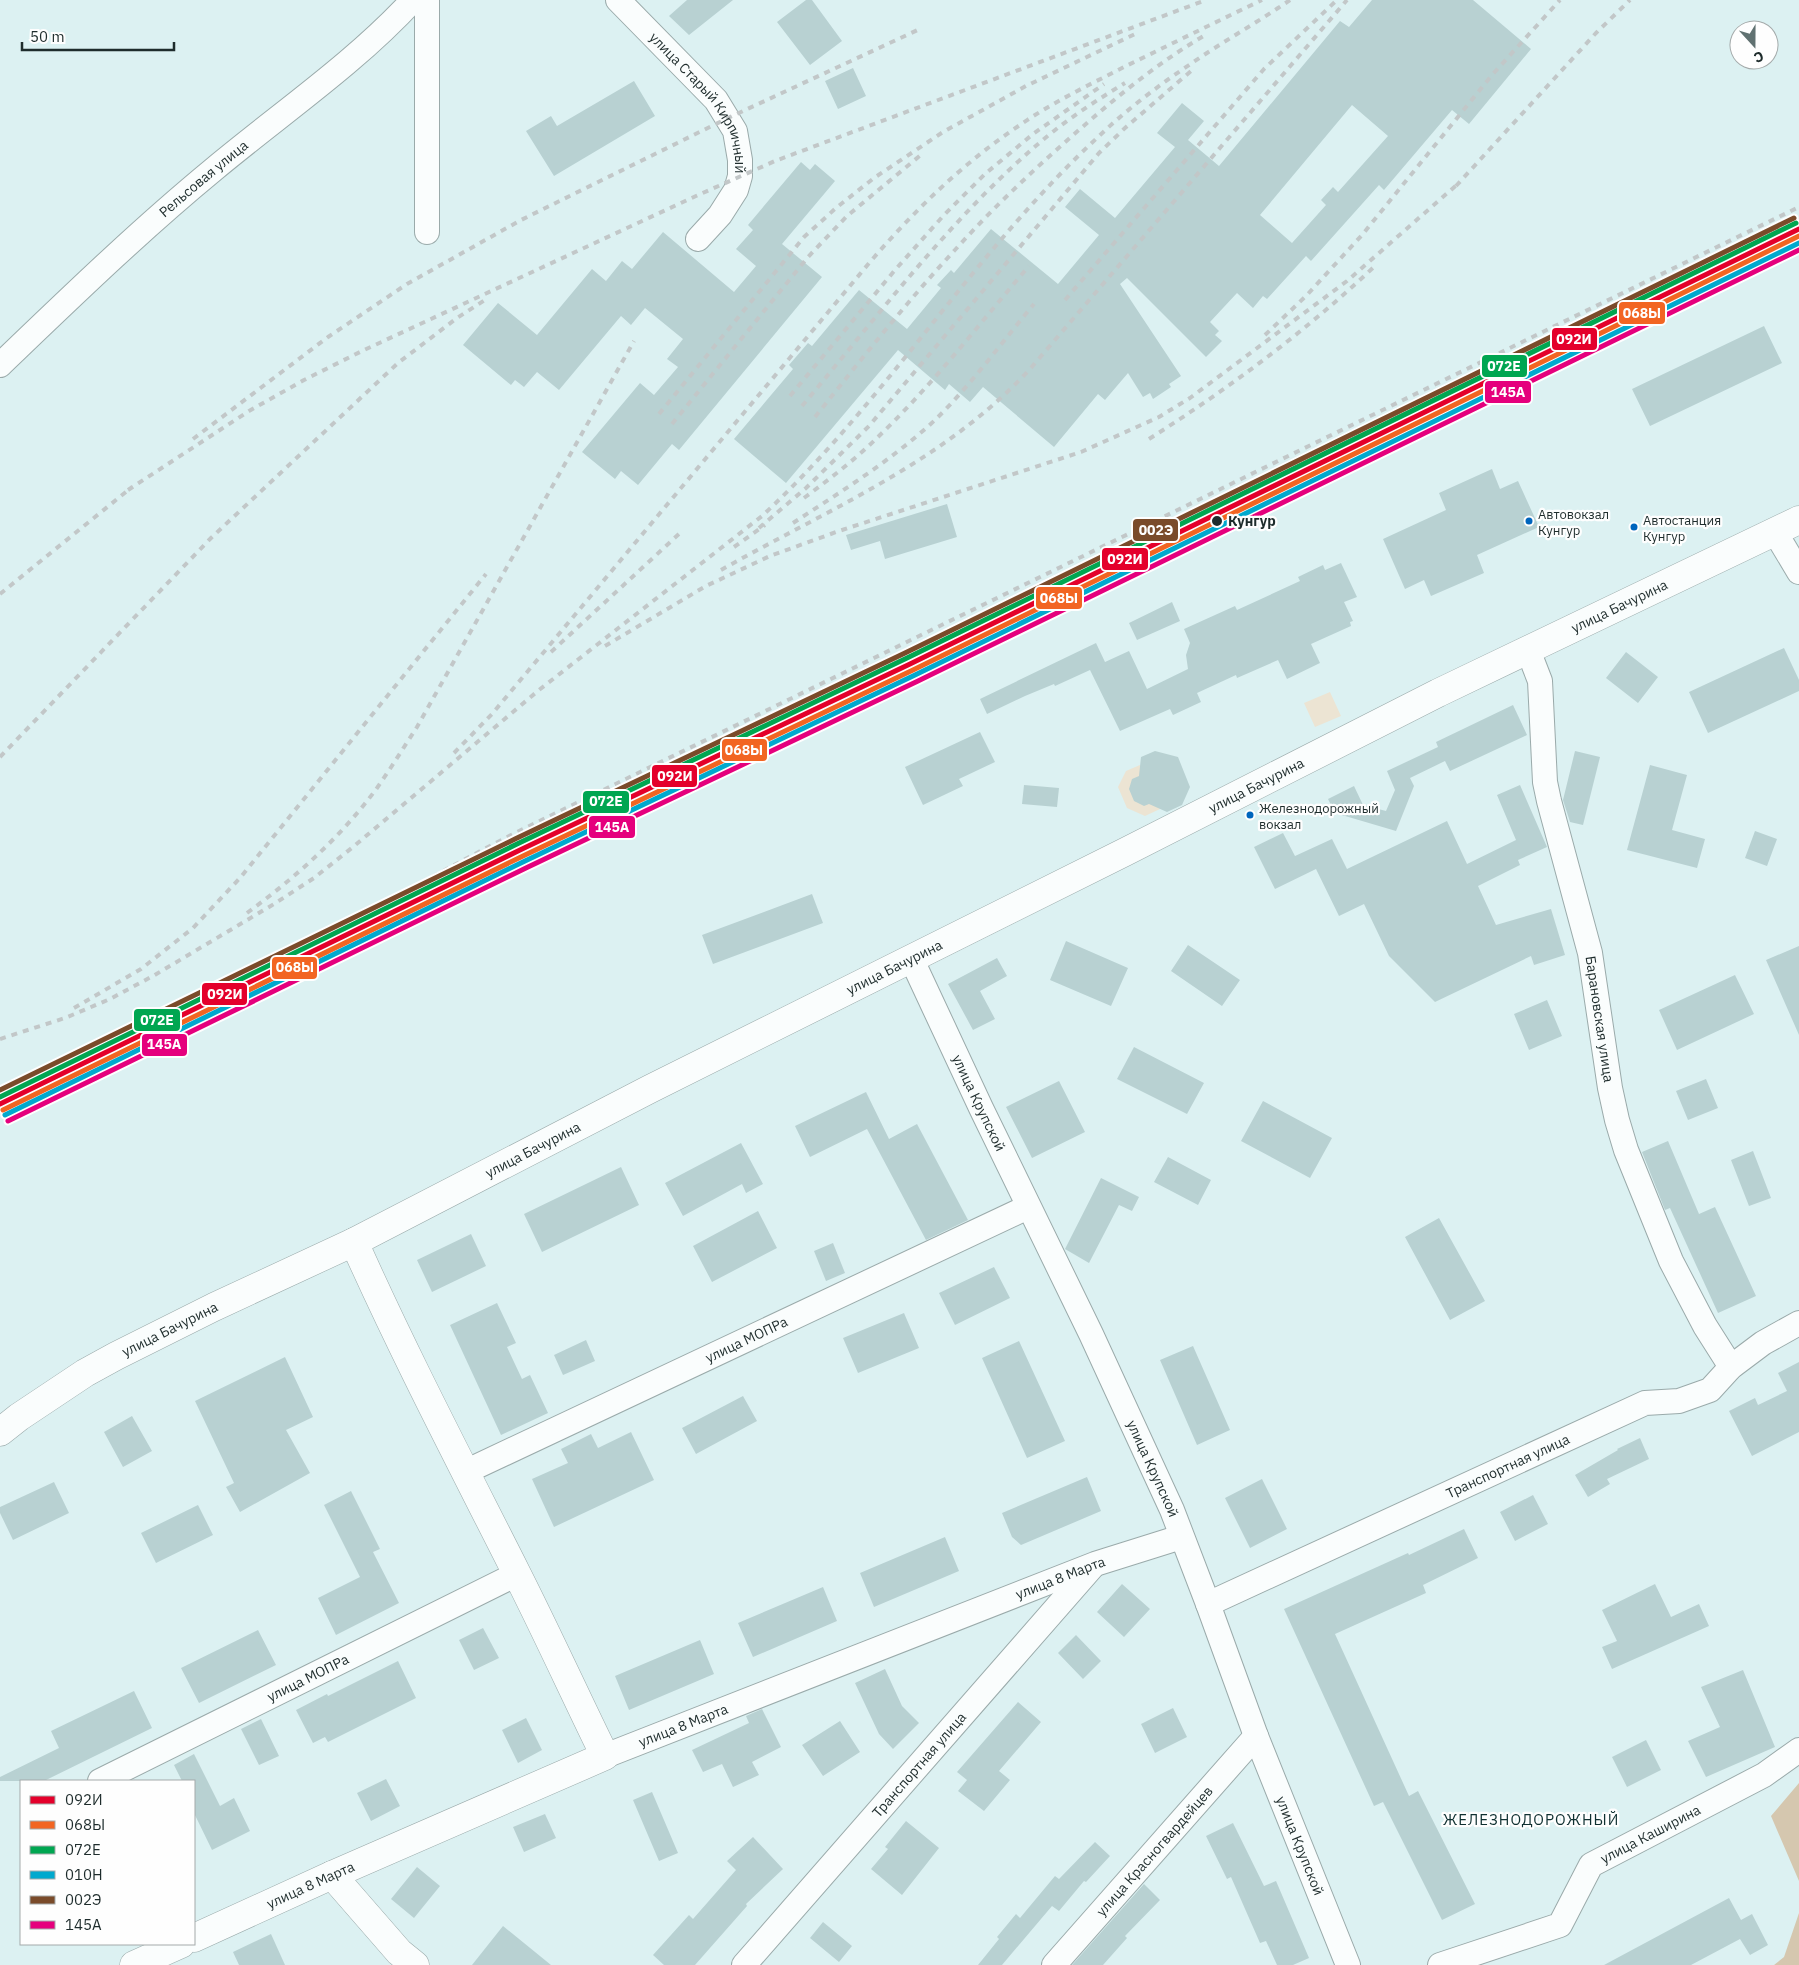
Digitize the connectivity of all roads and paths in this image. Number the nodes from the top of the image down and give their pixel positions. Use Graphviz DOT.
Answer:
graph roads {
  1 [pos="413,0"];
  2 [pos="427,0"];
  3 [pos="618,0"];
  4 [pos="427,232"];
  5 [pos="698,239"];
  6 [pos="0,364"];
  7 [pos="1799,520"];
  8 [pos="1775,532"];
  9 [pos="1799,572"];
  10 [pos="1528,650"];
  11 [pos="911,958"];
  12 [pos="1028,1207"];
  13 [pos="354,1242"];
  14 [pos="1799,1323"];
  15 [pos="1732,1367"];
  16 [pos="0,1432"];
  17 [pos="465,1472"];
  18 [pos="1181,1537"];
  19 [pos="1095,1564"];
  20 [pos="517,1574"];
  21 [pos="1208,1604"];
  22 [pos="1256,1736"];
  23 [pos="1799,1750"];
  24 [pos="605,1756"];
  25 [pos="102,1780"];
  26 [pos="332,1875"];
  27 [pos="195,1938"];
  28 [pos="179,1945"];
  29 [pos="134,1965"];
  30 [pos="415,1965"];
  31 [pos="744,1965"];
  32 [pos="1054,1965"];
  33 [pos="1348,1965"];
  34 [pos="1440,1965"];
  1 -- 6 [label="street, Рельсовая улица"];
  2 -- 4 [label="street"];
  3 -- 5 [label="street, улица Старый Кирпичный"];
  7 -- 8 [label="street, улица Бачурина"];
  8 -- 9 [label="street"];
  8 -- 10 [label="street, улица Бачурина"];
  10 -- 11 [label="street, улица Бачурина"];
  10 -- 15 [label="street, Барановская улица"];
  11 -- 12 [label="street, улица Крупской"];
  11 -- 13 [label="street, улица Бачурина"];
  12 -- 17 [label="street, улица МОПРа"];
  12 -- 18 [label="street, улица Крупской"];
  13 -- 16 [label="street, улица Бачурина"];
  13 -- 17 [label="street"];
  14 -- 15 [label="street, Транспортная улица"];
  15 -- 21 [label="street, Транспортная улица"];
  17 -- 20 [label="street"];
  18 -- 19 [label="street, улица 8 Марта"];
  18 -- 21 [label="street, улица Крупской"];
  19 -- 24 [label="street, улица 8 Марта"];
  19 -- 31 [label="street, Транспортная улица"];
  20 -- 24 [label="street"];
  20 -- 25 [label="street, улица МОПРа"];
  21 -- 22 [label="street, улица Крупской"];
  22 -- 32 [label="street, улица Красногвардейцев"];
  22 -- 33 [label="street, улица Крупской"];
  23 -- 34 [label="street, улица Каширина"];
  24 -- 26 [label="street, улица 8 Марта"];
  26 -- 27 [label="street, улица 8 Марта"];
  26 -- 30 [label="street"];
  28 -- 29 [label="street"];
}
